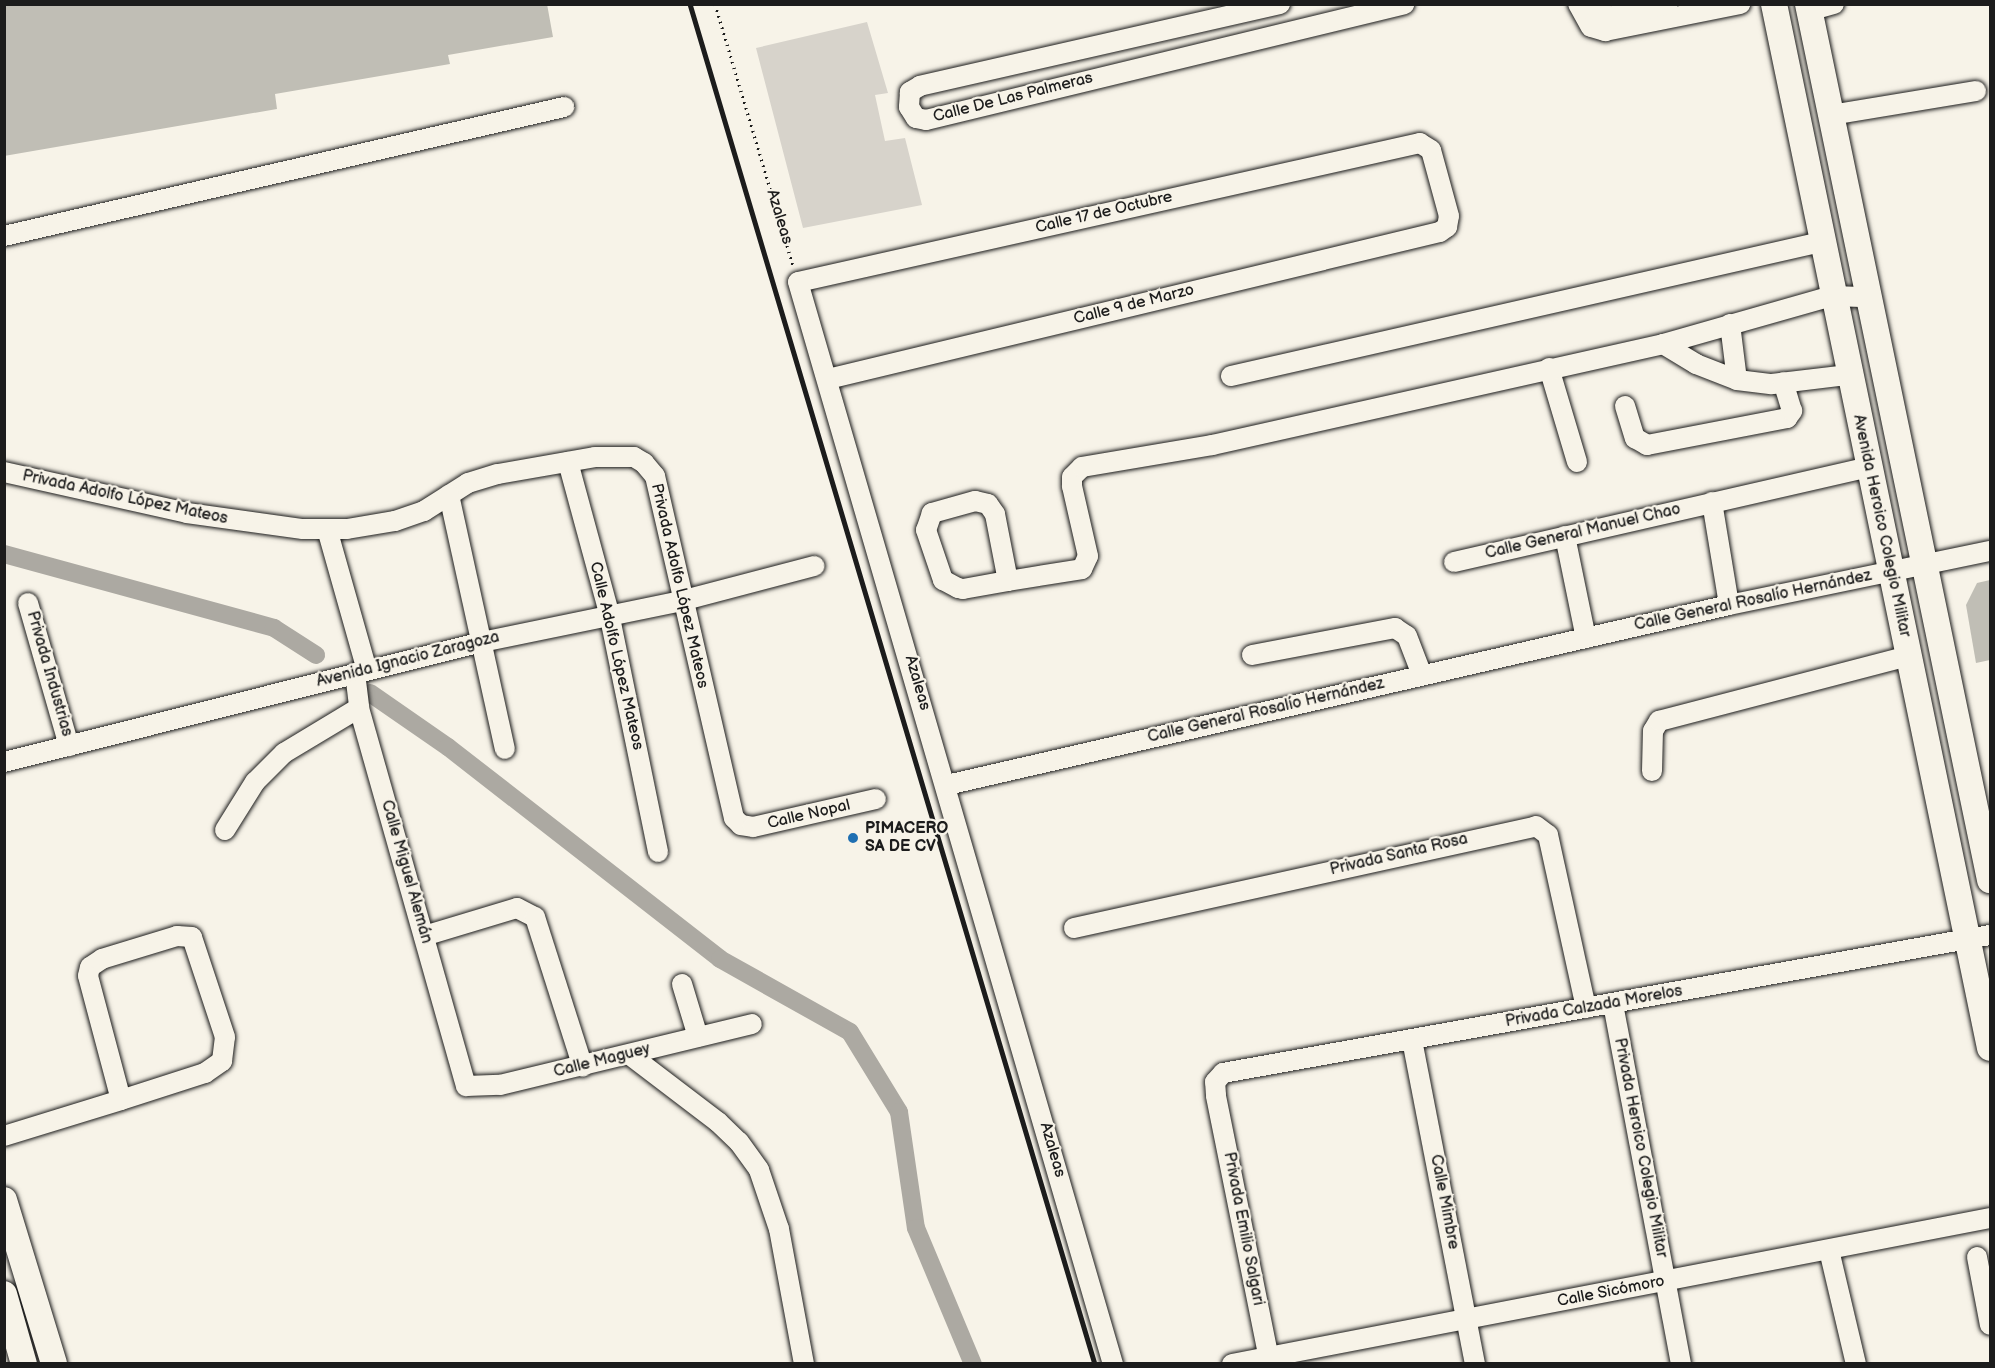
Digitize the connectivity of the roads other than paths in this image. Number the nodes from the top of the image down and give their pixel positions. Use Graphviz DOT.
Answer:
graph roads {
  1 [pos="1280,4"];
  2 [pos="1404,4"];
  3 [pos="1578,4"];
  4 [pos="1593,4"];
  5 [pos="1668,4"];
  6 [pos="1740,4"];
  7 [pos="1774,4"];
  8 [pos="1834,4"];
  9 [pos="1808,8"];
  10 [pos="1205,21"];
  11 [pos="1213,49"];
  12 [pos="1976,91"];
  13 [pos="564,107"];
  14 [pos="1831,116"];
  15 [pos="1411,145"];
  16 [pos="4,236"];
  17 [pos="1821,242"];
  18 [pos="798,282"];
  19 [pos="1832,296"];
  20 [pos="1869,297"];
  21 [pos="1730,324"];
  22 [pos="1663,344"];
  23 [pos="1549,368"];
  24 [pos="1848,375"];
  25 [pos="1231,376"];
  26 [pos="828,379"];
  27 [pos="1737,380"];
  28 [pos="1783,382"];
  29 [pos="1626,406"];
  30 [pos="568,462"];
  31 [pos="1577,462"];
  32 [pos="1868,467"];
  33 [pos="4,472"];
  34 [pos="449,495"];
  35 [pos="1712,502"];
  36 [pos="327,529"];
  37 [pos="1565,536"];
  38 [pos="1990,551"];
  39 [pos="1454,562"];
  40 [pos="1923,565"];
  41 [pos="814,566"];
  42 [pos="1891,570"];
  43 [pos="1008,581"];
  44 [pos="681,601"];
  45 [pos="28,603"];
  46 [pos="1729,605"];
  47 [pos="609,613"];
  48 [pos="1586,638"];
  49 [pos="482,642"];
  50 [pos="1252,655"];
  51 [pos="1909,656"];
  52 [pos="361,671"];
  53 [pos="1422,675"];
  54 [pos="359,708"];
  55 [pos="69,746"];
  56 [pos="506,749"];
  57 [pos="4,762"];
  58 [pos="1652,771"];
  59 [pos="947,785"];
  60 [pos="876,800"];
  61 [pos="741,825"];
  62 [pos="225,830"];
  63 [pos="658,852"];
  64 [pos="1990,880"];
  65 [pos="1074,928"];
  66 [pos="424,936"];
  67 [pos="1979,937"];
  68 [pos="682,984"];
  69 [pos="1613,1004"];
  70 [pos="1586,1008"];
  71 [pos="752,1024"];
  72 [pos="698,1037"];
  73 [pos="1412,1040"];
  74 [pos="1990,1048"];
  75 [pos="630,1055"];
  76 [pos="583,1067"];
  77 [pos="459,1072"];
  78 [pos="1216,1095"];
  79 [pos="121,1100"];
  80 [pos="4,1136"];
  81 [pos="4,1200"];
  82 [pos="1988,1220"];
  83 [pos="1829,1250"];
  84 [pos="1977,1257"];
  85 [pos="1665,1282"];
  86 [pos="4,1294"];
  87 [pos="1467,1320"];
  88 [pos="1990,1325"];
  89 [pos="1269,1361"];
  90 [pos="24,1364"];
  91 [pos="54,1364"];
  92 [pos="804,1364"];
  93 [pos="1113,1364"];
  94 [pos="1232,1364"];
  95 [pos="1475,1364"];
  96 [pos="1681,1364"];
  97 [pos="1856,1364"];
  1 -- 10 [label="street, Calle De Las Palmeras"];
  2 -- 11 [label="street, Calle De Las Palmeras"];
  3 -- 6 [label="street"];
  4 -- 5 [label="street"];
  7 -- 17 [label="main road, Avenida Heroico Colegio Militar"];
  8 -- 9 [label="street"];
  9 -- 14 [label="main road, Avenida Heroico Colegio Militar"];
  10 -- 11 [label="street"];
  10 -- 11 [label="street, Calle De Las Palmeras"];
  12 -- 14 [label="street"];
  13 -- 16 [label="street"];
  14 -- 20 [label="main road, Avenida Heroico Colegio Militar"];
  15 -- 18 [label="street, Calle 17 de Octubre"];
  15 -- 26 [label="street, Calle 9 de Marzo"];
  17 -- 19 [label="main road, Avenida Heroico Colegio Militar"];
  17 -- 25 [label="street"];
  18 -- 26 [label="street, Azaleas"];
  19 -- 20 [label="street"];
  19 -- 21 [label="street"];
  19 -- 24 [label="main road, Avenida Heroico Colegio Militar"];
  20 -- 40 [label="main road, Avenida Heroico Colegio Militar"];
  21 -- 22 [label="street"];
  21 -- 27 [label="street"];
  22 -- 23 [label="street"];
  22 -- 27 [label="street"];
  23 -- 31 [label="street"];
  23 -- 43 [label="street"];
  24 -- 28 [label="street"];
  24 -- 32 [label="main road, Avenida Heroico Colegio Militar"];
  26 -- 59 [label="street, Azaleas"];
  27 -- 28 [label="street"];
  28 -- 29 [label="street"];
  30 -- 34 [label="street, Privada Adolfo López Mateos"];
  30 -- 44 [label="street, Privada Adolfo López Mateos"];
  30 -- 47 [label="street, Calle Adolfo López Mateos"];
  32 -- 35 [label="street, Calle General Manuel Chao"];
  32 -- 42 [label="main road, Avenida Heroico Colegio Militar"];
  33 -- 36 [label="street, Privada Adolfo López Mateos"];
  34 -- 36 [label="street, Privada Adolfo López Mateos"];
  34 -- 49 [label="street"];
  35 -- 37 [label="street, Calle General Manuel Chao"];
  35 -- 46 [label="street"];
  36 -- 52 [label="street, Calle Miguel Alemán"];
  37 -- 39 [label="street, Calle General Manuel Chao"];
  37 -- 48 [label="street"];
  38 -- 40 [label="street, Calle General Rosalío Hernández"];
  40 -- 42 [label="street, Calle General Rosalío Hernández"];
  40 -- 64 [label="main road, Avenida Heroico Colegio Militar"];
  41 -- 44 [label="street, Avenida Ignacio Zaragoza"];
  42 -- 46 [label="street, Calle General Rosalío Hernández"];
  42 -- 51 [label="main road, Avenida Heroico Colegio Militar"];
  43 -- 43 [label="street"];
  44 -- 47 [label="street, Avenida Ignacio Zaragoza"];
  44 -- 61 [label="street, Privada Adolfo López Mateos"];
  45 -- 55 [label="street, Privada Industrias"];
  46 -- 48 [label="street, Calle General Rosalío Hernández"];
  47 -- 49 [label="street, Avenida Ignacio Zaragoza"];
  47 -- 63 [label="street, Calle Adolfo López Mateos"];
  48 -- 53 [label="street, Calle General Rosalío Hernández"];
  49 -- 52 [label="street, Avenida Ignacio Zaragoza"];
  49 -- 56 [label="street"];
  50 -- 53 [label="street"];
  51 -- 58 [label="street"];
  51 -- 67 [label="main road, Avenida Heroico Colegio Militar"];
  52 -- 54 [label="street, Calle Miguel Alemán"];
  52 -- 55 [label="street, Avenida Ignacio Zaragoza"];
  53 -- 59 [label="street, Calle General Rosalío Hernández"];
  54 -- 62 [label="street"];
  54 -- 66 [label="street, Calle Miguel Alemán"];
  55 -- 57 [label="street, Avenida Ignacio Zaragoza"];
  59 -- 93 [label="street, Azaleas"];
  60 -- 61 [label="street, Calle Nopal"];
  65 -- 70 [label="street, Privada Santa Rosa"];
  66 -- 76 [label="street"];
  66 -- 77 [label="street, Calle Miguel Alemán"];
  67 -- 69 [label="street, Privada Calzada Morelos"];
  67 -- 74 [label="main road, Avenida Heroico Colegio Militar"];
  68 -- 72 [label="street"];
  69 -- 70 [label="street, Privada Calzada Morelos"];
  69 -- 85 [label="street, Privada Heroico Colegio Militar"];
  70 -- 73 [label="street, Privada Calzada Morelos"];
  71 -- 72 [label="street, Calle Maguey"];
  72 -- 75 [label="street, Calle Maguey"];
  73 -- 78 [label="street, Privada Calzada Morelos"];
  73 -- 87 [label="street, Calle Mimbre"];
  75 -- 76 [label="street, Calle Maguey"];
  75 -- 92 [label="street"];
  76 -- 77 [label="street, Calle Maguey"];
  78 -- 89 [label="street, Privada Emilio Salgari"];
  79 -- 79 [label="street"];
  79 -- 80 [label="street"];
  81 -- 91 [label="main road"];
  82 -- 83 [label="street, Calle Sicómoro"];
  83 -- 85 [label="street, Calle Sicómoro"];
  83 -- 97 [label="street"];
  84 -- 88 [label="street"];
  85 -- 87 [label="street, Calle Sicómoro"];
  85 -- 96 [label="street, Privada Heroico Colegio Militar"];
  86 -- 90 [label="main road"];
  87 -- 89 [label="street, Calle Sicómoro"];
  87 -- 95 [label="street, Calle Mimbre"];
  89 -- 94 [label="street, Calle Sicómoro"];
}
